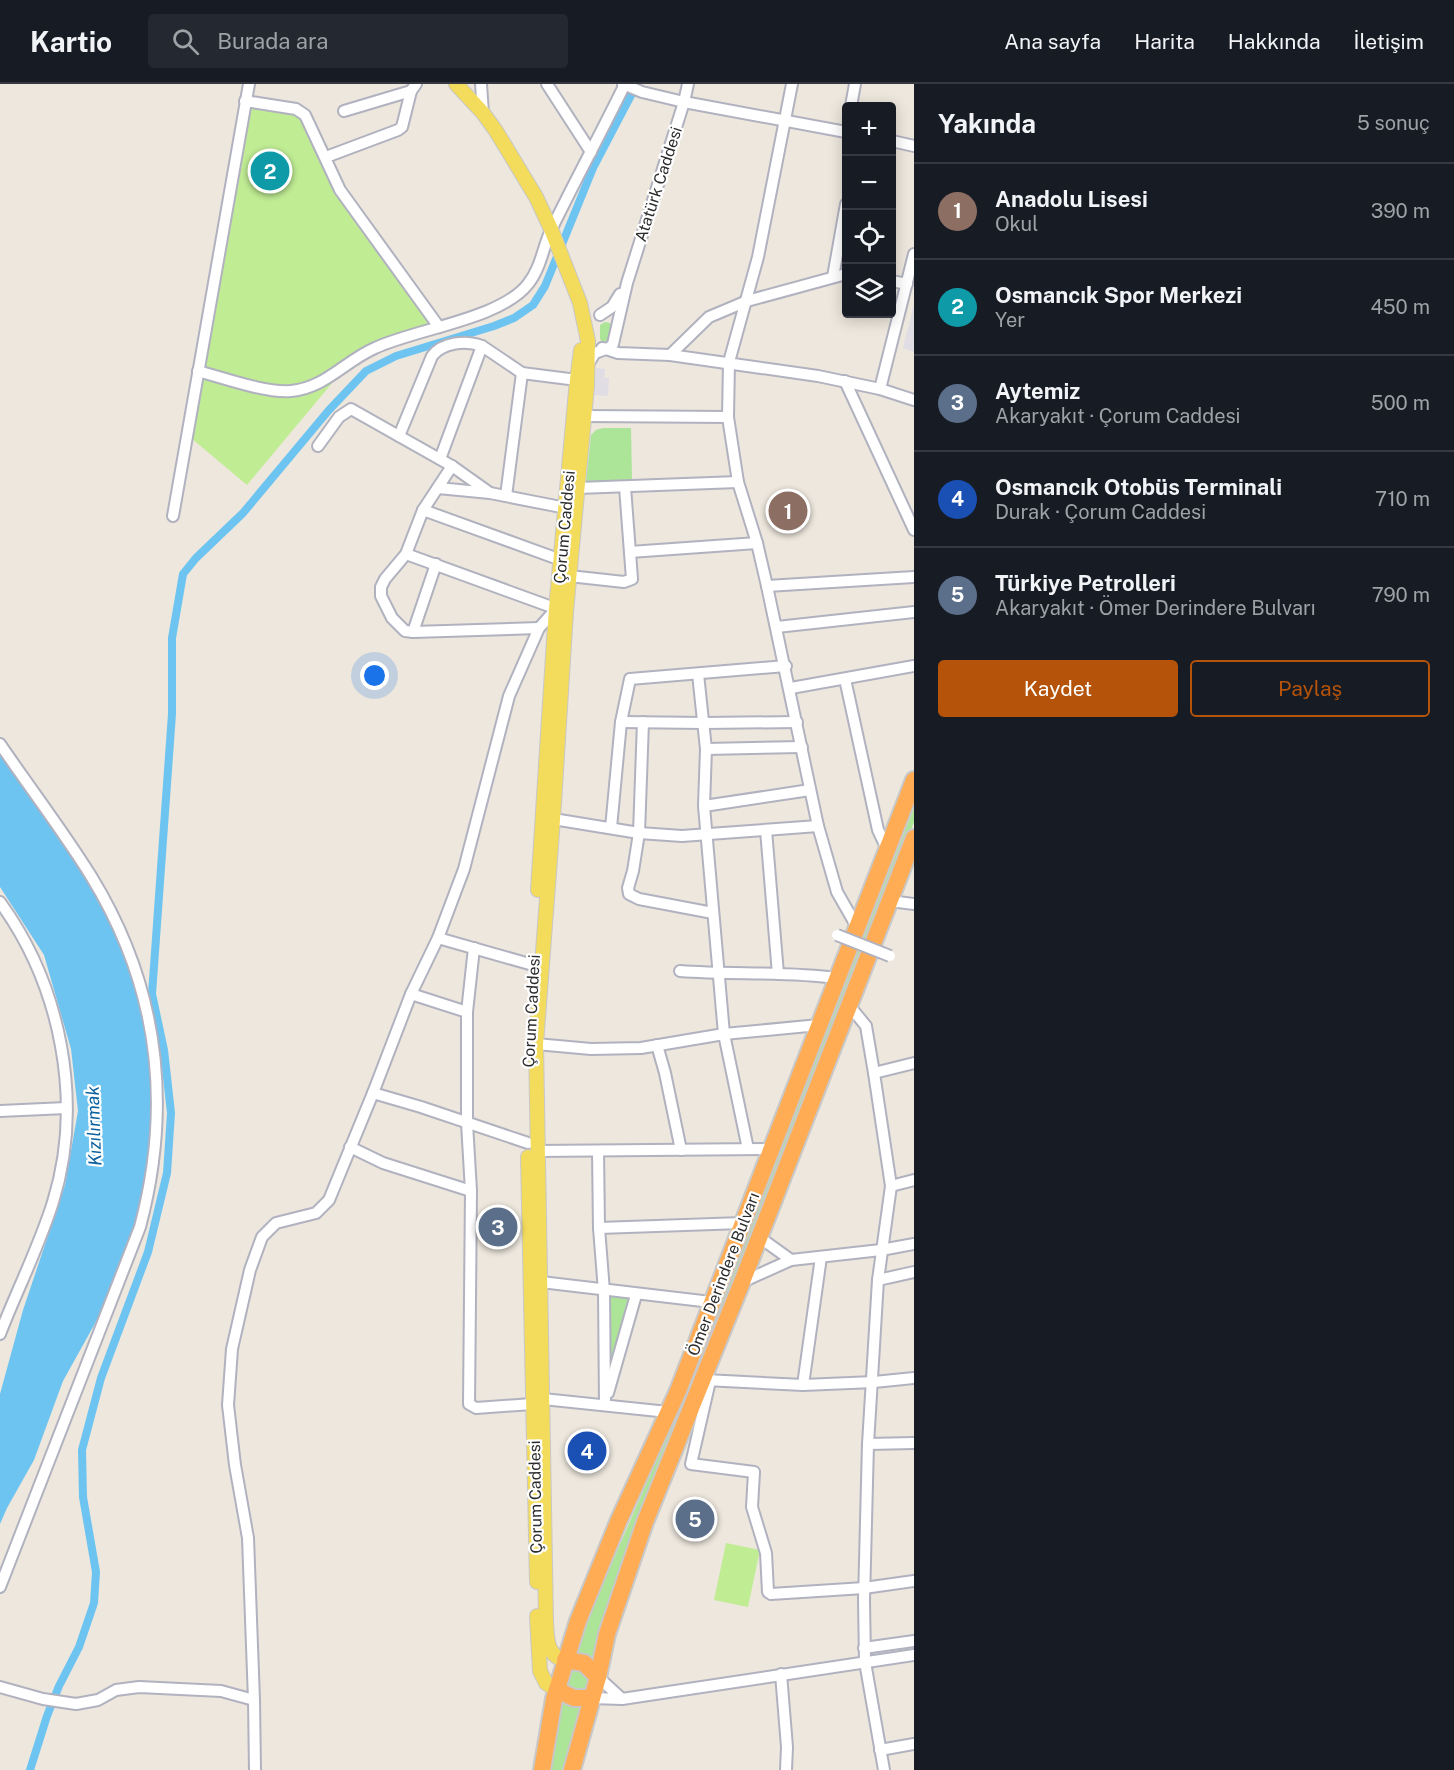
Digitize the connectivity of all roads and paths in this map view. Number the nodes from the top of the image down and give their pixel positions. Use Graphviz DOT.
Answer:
graph roads {
  1 [pos="249,84"];
  2 [pos="456,84"];
  3 [pos="481,84"];
  4 [pos="547,84"];
  5 [pos="624,84"];
  6 [pos="688,84"];
  7 [pos="792,84"];
  8 [pos="855,84"];
  9 [pos="414,87"];
  10 [pos="245,101"];
  11 [pos="684,102"];
  12 [pos="852,102"];
  13 [pos="344,111"];
  14 [pos="483,113"];
  15 [pos="786,121"];
  16 [pos="842,130"];
  17 [pos="896,142"];
  18 [pos="914,146"];
  19 [pos="591,152"];
  20 [pos="326,157"];
  21 [pos="845,210"];
  22 [pos="551,229"];
  23 [pos="914,254"];
  24 [pos="842,275"];
  25 [pos="833,277"];
  26 [pos="896,282"];
  27 [pos="627,283"];
  28 [pos="907,284"];
  29 [pos="747,301"];
  30 [pos="582,310"];
  31 [pos="598,316"];
  32 [pos="616,326"];
  33 [pos="439,327"];
  34 [pos="587,334"];
  35 [pos="482,346"];
  36 [pos="612,349"];
  37 [pos="670,355"];
  38 [pos="729,362"];
  39 [pos="588,363"];
  40 [pos="198,371"];
  41 [pos="522,373"];
  42 [pos="577,380"];
  43 [pos="845,381"];
  44 [pos="880,389"];
  45 [pos="914,400"];
  46 [pos="585,416"];
  47 [pos="728,417"];
  48 [pos="399,436"];
  49 [pos="318,446"];
  50 [pos="440,459"];
  51 [pos="452,466"];
  52 [pos="738,482"];
  53 [pos="625,487"];
  54 [pos="438,488"];
  55 [pos="578,488"];
  56 [pos="490,493"];
  57 [pos="506,496"];
  58 [pos="566,508"];
  59 [pos="423,510"];
  60 [pos="173,516"];
  61 [pos="911,516"];
  62 [pos="914,530"];
  63 [pos="757,543"];
  64 [pos="630,552"];
  65 [pos="406,554"];
  66 [pos="561,560"];
  67 [pos="436,564"];
  68 [pos="569,576"];
  69 [pos="914,577"];
  70 [pos="768,586"];
  71 [pos="561,610"];
  72 [pos="914,612"];
  73 [pos="777,627"];
  74 [pos="539,628"];
  75 [pos="414,632"];
  76 [pos="786,666"];
  77 [pos="914,666"];
  78 [pos="698,674"];
  79 [pos="845,679"];
  80 [pos="790,688"];
  81 [pos="621,722"];
  82 [pos="643,722"];
  83 [pos="797,722"];
  84 [pos="704,723"];
  85 [pos="0,744"];
  86 [pos="802,747"];
  87 [pos="706,749"];
  88 [pos="914,780"];
  89 [pos="810,790"];
  90 [pos="704,806"];
  91 [pos="548,819"];
  92 [pos="818,826"];
  93 [pos="611,828"];
  94 [pos="766,830"];
  95 [pos="639,833"];
  96 [pos="706,834"];
  97 [pos="913,845"];
  98 [pos="887,849"];
  99 [pos="890,901"];
  100 [pos="0,902"];
  101 [pos="914,904"];
  102 [pos="713,913"];
  103 [pos="857,927"];
  104 [pos="837,935"];
  105 [pos="438,938"];
  106 [pos="474,948"];
  107 [pos="890,956"];
  108 [pos="533,965"];
  109 [pos="680,970"];
  110 [pos="718,974"];
  111 [pos="778,974"];
  112 [pos="837,978"];
  113 [pos="411,994"];
  114 [pos="848,1004"];
  115 [pos="467,1012"];
  116 [pos="819,1025"];
  117 [pos="724,1034"];
  118 [pos="536,1044"];
  119 [pos="657,1045"];
  120 [pos="914,1063"];
  121 [pos="874,1073"];
  122 [pos="373,1093"];
  123 [pos="66,1108"];
  124 [pos="0,1111"];
  125 [pos="467,1123"];
  126 [pos="351,1147"];
  127 [pos="532,1147"];
  128 [pos="748,1149"];
  129 [pos="771,1149"];
  130 [pos="681,1150"];
  131 [pos="598,1151"];
  132 [pos="914,1180"];
  133 [pos="891,1186"];
  134 [pos="471,1191"];
  135 [pos="742,1223"];
  136 [pos="599,1227"];
  137 [pos="759,1237"];
  138 [pos="914,1244"];
  139 [pos="881,1250"];
  140 [pos="821,1257"];
  141 [pos="791,1260"];
  142 [pos="914,1272"];
  143 [pos="878,1280"];
  144 [pos="541,1282"];
  145 [pos="742,1282"];
  146 [pos="604,1291"];
  147 [pos="636,1295"];
  148 [pos="711,1302"];
  149 [pos="0,1334"];
  150 [pos="914,1378"];
  151 [pos="706,1380"];
  152 [pos="874,1382"];
  153 [pos="803,1385"];
  154 [pos="538,1401"];
  155 [pos="605,1405"];
  156 [pos="668,1412"];
  157 [pos="914,1443"];
  158 [pos="868,1444"];
  159 [pos="914,1581"];
  160 [pos="0,1587"];
  161 [pos="864,1588"];
  162 [pos="914,1641"];
  163 [pos="864,1648"];
  164 [pos="914,1655"];
  165 [pos="565,1660"];
  166 [pos="865,1662"];
  167 [pos="781,1674"];
  168 [pos="598,1677"];
  169 [pos="0,1687"];
  170 [pos="556,1690"];
  171 [pos="592,1698"];
  172 [pos="622,1699"];
  173 [pos="254,1700"];
  174 [pos="914,1744"];
  175 [pos="880,1750"];
  176 [pos="255,1770"];
  177 [pos="542,1770"];
  178 [pos="572,1770"];
  179 [pos="786,1770"];
  180 [pos="884,1770"];
  1 -- 10 [label="street"];
  2 -- 14 [label="main road, Çorum Caddesi"];
  3 -- 14 [label="street"];
  4 -- 19 [label="street"];
  5 -- 11 [label="street"];
  5 -- 19 [label="street"];
  6 -- 11 [label="street, Atatürk Caddesi"];
  7 -- 15 [label="street"];
  8 -- 12 [label="street"];
  9 -- 13 [label="street"];
  9 -- 20 [label="street"];
  10 -- 20 [label="street"];
  10 -- 40 [label="street"];
  11 -- 15 [label="street"];
  11 -- 27 [label="street, Atatürk Caddesi"];
  14 -- 22 [label="main road, Çorum Caddesi"];
  15 -- 16 [label="street"];
  15 -- 29 [label="street"];
  17 -- 18 [label="street"];
  19 -- 22 [label="street"];
  20 -- 33 [label="street"];
  21 -- 25 [label="street"];
  22 -- 30 [label="main road, Çorum Caddesi"];
  22 -- 33 [label="street"];
  23 -- 28 [label="street"];
  24 -- 25 [label="street"];
  25 -- 29 [label="street"];
  26 -- 28 [label="street"];
  27 -- 31 [label="street"];
  27 -- 32 [label="street"];
  28 -- 44 [label="street"];
  29 -- 37 [label="street"];
  29 -- 38 [label="street"];
  30 -- 31 [label="street"];
  30 -- 34 [label="main road, Çorum Caddesi"];
  31 -- 32 [label="street"];
  31 -- 34 [label="street"];
  32 -- 36 [label="street"];
  33 -- 40 [label="street"];
  34 -- 36 [label="street"];
  34 -- 39 [label="main road, Çorum Caddesi"];
  34 -- 42 [label="main road, Çorum Caddesi"];
  35 -- 41 [label="street"];
  35 -- 48 [label="street"];
  35 -- 50 [label="street"];
  36 -- 37 [label="street"];
  36 -- 39 [label="street"];
  37 -- 38 [label="street"];
  38 -- 43 [label="street"];
  38 -- 47 [label="street"];
  39 -- 46 [label="main road, Çorum Caddesi"];
  40 -- 60 [label="street"];
  41 -- 42 [label="street"];
  41 -- 57 [label="street"];
  42 -- 58 [label="main road, Çorum Caddesi"];
  43 -- 44 [label="street"];
  43 -- 61 [label="street"];
  44 -- 45 [label="street"];
  46 -- 47 [label="street"];
  46 -- 55 [label="main road, Çorum Caddesi"];
  47 -- 52 [label="street"];
  48 -- 49 [label="street"];
  48 -- 50 [label="street"];
  50 -- 51 [label="street"];
  51 -- 54 [label="street"];
  51 -- 56 [label="street"];
  52 -- 53 [label="street"];
  52 -- 63 [label="street"];
  53 -- 55 [label="street"];
  53 -- 64 [label="street"];
  54 -- 56 [label="street"];
  54 -- 59 [label="street"];
  55 -- 68 [label="main road, Çorum Caddesi"];
  56 -- 57 [label="street"];
  57 -- 58 [label="street"];
  58 -- 66 [label="main road, Çorum Caddesi"];
  59 -- 65 [label="street"];
  59 -- 66 [label="street"];
  61 -- 62 [label="street"];
  63 -- 64 [label="street"];
  63 -- 70 [label="street"];
  64 -- 68 [label="street"];
  65 -- 67 [label="street"];
  65 -- 75 [label="street"];
  66 -- 71 [label="main road, Çorum Caddesi"];
  67 -- 71 [label="street"];
  67 -- 75 [label="street"];
  68 -- 71 [label="main road, Çorum Caddesi"];
  69 -- 70 [label="street"];
  70 -- 73 [label="street"];
  71 -- 74 [label="street"];
  71 -- 91 [label="main road, Çorum Caddesi"];
  72 -- 73 [label="street"];
  73 -- 76 [label="street"];
  74 -- 75 [label="street"];
  74 -- 105 [label="street"];
  76 -- 78 [label="street"];
  76 -- 80 [label="street"];
  77 -- 79 [label="street"];
  78 -- 81 [label="street"];
  78 -- 84 [label="street"];
  79 -- 80 [label="street"];
  79 -- 98 [label="street"];
  80 -- 83 [label="street"];
  81 -- 82 [label="street"];
  81 -- 93 [label="street"];
  82 -- 84 [label="street"];
  82 -- 95 [label="street"];
  83 -- 84 [label="street"];
  83 -- 86 [label="street"];
  84 -- 87 [label="street"];
  85 -- 160 [label="street"];
  86 -- 87 [label="street"];
  86 -- 89 [label="street"];
  87 -- 90 [label="street"];
  88 -- 98 [label="highway, Ömer Derindere Bulvarı"];
  89 -- 90 [label="street"];
  89 -- 92 [label="street"];
  90 -- 96 [label="street"];
  91 -- 93 [label="street"];
  91 -- 108 [label="main road, Çorum Caddesi"];
  91 -- 118 [label="main road, Çorum Caddesi"];
  92 -- 94 [label="street"];
  92 -- 103 [label="street"];
  93 -- 95 [label="street"];
  94 -- 96 [label="street"];
  94 -- 111 [label="street"];
  95 -- 96 [label="street"];
  95 -- 102 [label="street"];
  96 -- 102 [label="street"];
  97 -- 99 [label="highway, Ömer Derindere Bulvarı"];
  98 -- 103 [label="highway, Ömer Derindere Bulvarı"];
  99 -- 101 [label="street"];
  99 -- 114 [label="highway, Ömer Derindere Bulvarı"];
  100 -- 123 [label="street"];
  102 -- 110 [label="street"];
  103 -- 112 [label="highway, Ömer Derindere Bulvarı"];
  104 -- 107 [label="street, bridge"];
  105 -- 106 [label="street"];
  105 -- 113 [label="street"];
  106 -- 108 [label="street"];
  106 -- 115 [label="street"];
  108 -- 127 [label="main road, Çorum Caddesi"];
  109 -- 110 [label="street"];
  110 -- 111 [label="street"];
  110 -- 117 [label="street"];
  111 -- 112 [label="street"];
  112 -- 116 [label="highway, Ömer Derindere Bulvarı"];
  113 -- 115 [label="street"];
  113 -- 122 [label="street"];
  114 -- 121 [label="street"];
  114 -- 137 [label="highway, Ömer Derindere Bulvarı"];
  115 -- 125 [label="street"];
  116 -- 117 [label="street"];
  116 -- 129 [label="highway, Ömer Derindere Bulvarı"];
  117 -- 119 [label="street"];
  117 -- 128 [label="street"];
  118 -- 119 [label="street"];
  118 -- 127 [label="main road, Çorum Caddesi"];
  119 -- 130 [label="street"];
  120 -- 121 [label="street"];
  121 -- 133 [label="street"];
  122 -- 125 [label="street"];
  122 -- 126 [label="street"];
  123 -- 124 [label="street"];
  123 -- 149 [label="street"];
  125 -- 127 [label="street"];
  125 -- 134 [label="street"];
  126 -- 134 [label="street"];
  126 -- 173 [label="street"];
  127 -- 131 [label="street"];
  127 -- 144 [label="main road, Çorum Caddesi"];
  127 -- 154 [label="main road, Çorum Caddesi"];
  128 -- 129 [label="street"];
  128 -- 130 [label="street"];
  129 -- 135 [label="highway, Ömer Derindere Bulvarı"];
  130 -- 131 [label="street"];
  131 -- 136 [label="street"];
  132 -- 133 [label="street"];
  133 -- 139 [label="street"];
  134 -- 154 [label="street"];
  135 -- 136 [label="street"];
  135 -- 148 [label="highway, Ömer Derindere Bulvarı"];
  136 -- 146 [label="street"];
  137 -- 141 [label="street"];
  137 -- 145 [label="highway, Ömer Derindere Bulvarı"];
  138 -- 139 [label="street"];
  139 -- 140 [label="street"];
  139 -- 143 [label="street"];
  140 -- 141 [label="street"];
  140 -- 153 [label="street"];
  141 -- 145 [label="street"];
  142 -- 143 [label="street"];
  143 -- 152 [label="street"];
  144 -- 146 [label="street"];
  144 -- 154 [label="main road, Çorum Caddesi"];
  145 -- 151 [label="highway, Ömer Derindere Bulvarı"];
  146 -- 147 [label="street"];
  146 -- 155 [label="street"];
  147 -- 148 [label="street"];
  147 -- 155 [label="street"];
  148 -- 156 [label="highway, Ömer Derindere Bulvarı"];
  150 -- 152 [label="street"];
  151 -- 153 [label="street"];
  151 -- 161 [label="street"];
  151 -- 168 [label="highway, Ömer Derindere Bulvarı"];
  152 -- 153 [label="street"];
  152 -- 158 [label="street"];
  154 -- 155 [label="street"];
  154 -- 165 [label="main road, Çorum Caddesi"];
  154 -- 170 [label="main road, Çorum Caddesi"];
  155 -- 156 [label="street"];
  156 -- 165 [label="highway, Ömer Derindere Bulvarı"];
  157 -- 158 [label="street"];
  158 -- 161 [label="street"];
  159 -- 161 [label="street"];
  161 -- 163 [label="street"];
  162 -- 163 [label="street"];
  163 -- 166 [label="street"];
  164 -- 166 [label="street"];
  165 -- 168 [label="highway"];
  165 -- 170 [label="highway, Ömer Derindere Bulvarı"];
  166 -- 167 [label="street"];
  166 -- 175 [label="street"];
  167 -- 172 [label="street"];
  167 -- 179 [label="street"];
  168 -- 171 [label="highway, Ömer Derindere Bulvarı"];
  168 -- 172 [label="street"];
  169 -- 173 [label="street"];
  170 -- 171 [label="highway"];
  170 -- 177 [label="highway, Ömer Derindere Bulvarı"];
  171 -- 172 [label="street"];
  171 -- 178 [label="highway, Ömer Derindere Bulvarı"];
  173 -- 176 [label="street"];
  174 -- 175 [label="street"];
  175 -- 180 [label="street"];
}
